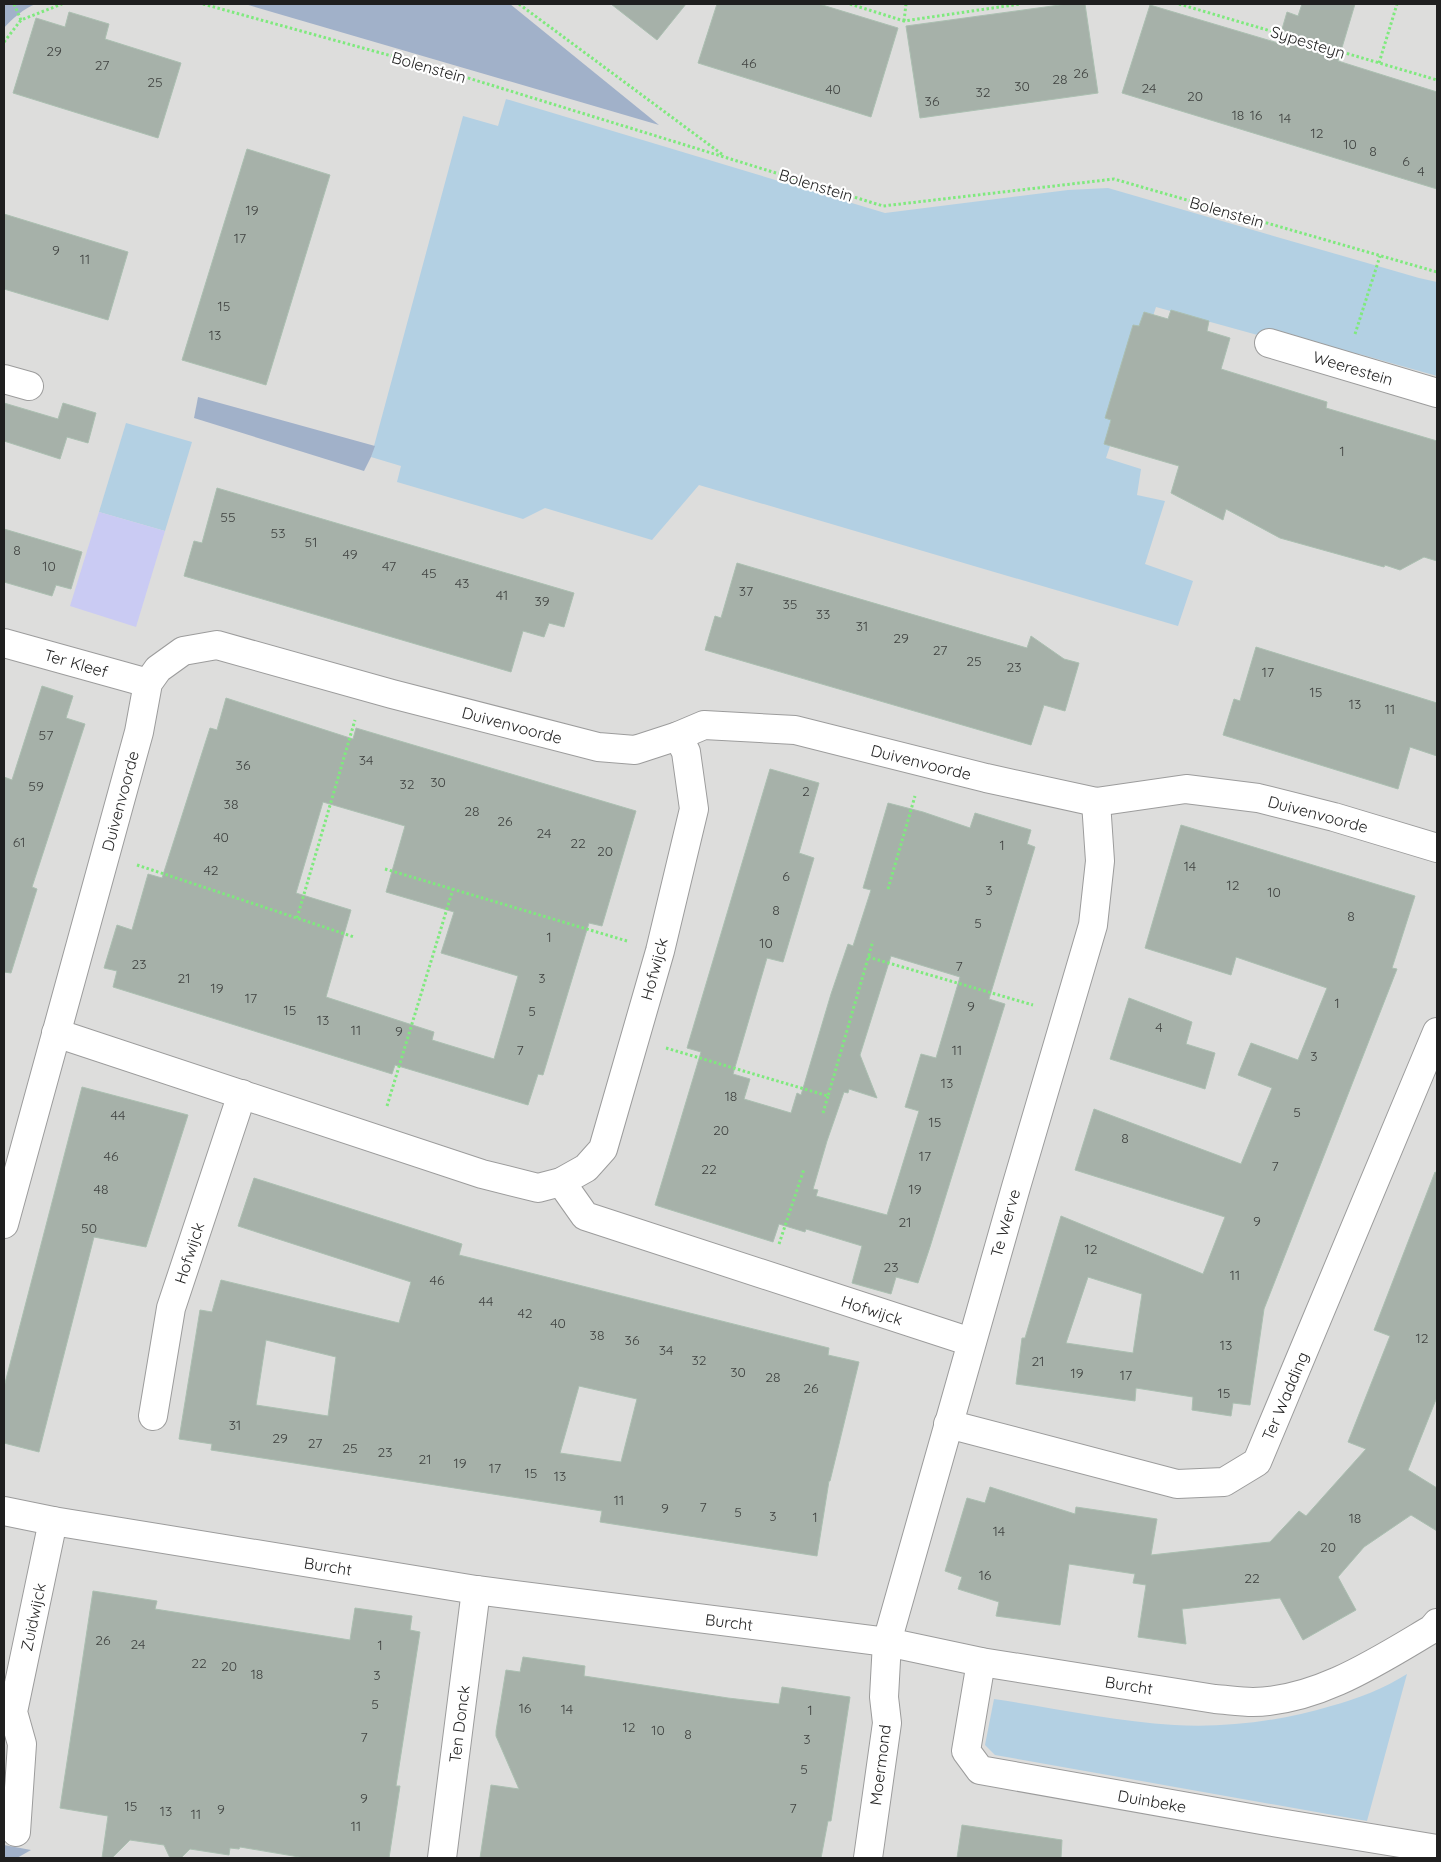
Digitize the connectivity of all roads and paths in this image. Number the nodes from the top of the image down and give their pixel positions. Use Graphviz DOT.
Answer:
graph roads {
  1 [pos="14,4"];
  2 [pos="62,4"];
  3 [pos="203,4"];
  4 [pos="519,4"];
  5 [pos="850,4"];
  6 [pos="906,4"];
  7 [pos="1020,4"];
  8 [pos="1179,4"];
  9 [pos="1397,4"];
  10 [pos="21,20"];
  11 [pos="904,21"];
  12 [pos="4,42"];
  13 [pos="1379,63"];
  14 [pos="1437,80"];
  15 [pos="726,157"];
  16 [pos="1380,256"];
  17 [pos="1437,272"];
  18 [pos="1269,343"];
  19 [pos="1345,366"];
  20 [pos="1437,394"];
  21 [pos="4,643"];
  22 [pos="148,684"];
  23 [pos="365,686"];
  24 [pos="678,736"];
  25 [pos="925,763"];
  26 [pos="1096,802"];
  27 [pos="1437,848"];
  28 [pos="105,854"];
  29 [pos="385,869"];
  30 [pos="453,889"];
  31 [pos="888,889"];
  32 [pos="296,918"];
  33 [pos="354,937"];
  34 [pos="873,941"];
  35 [pos="660,951"];
  36 [pos="868,957"];
  37 [pos="1067,1015"];
  38 [pos="1437,1032"];
  39 [pos="56,1033"];
  40 [pos="635,1038"];
  41 [pos="242,1094"];
  42 [pos="828,1096"];
  43 [pos="823,1112"];
  44 [pos="377,1139"];
  45 [pos="804,1169"];
  46 [pos="560,1182"];
  47 [pos="4,1224"];
  48 [pos="768,1276"];
  49 [pos="971,1342"];
  50 [pos="153,1416"];
  51 [pos="948,1424"];
  52 [pos="4,1511"];
  53 [pos="53,1521"];
  54 [pos="476,1590"];
  55 [pos="1437,1623"];
  56 [pos="887,1642"];
  57 [pos="981,1662"];
  58 [pos="8,1712"];
  59 [pos="16,1832"];
  60 [pos="1437,1849"];
  61 [pos="442,1858"];
  62 [pos="868,1858"];
  1 -- 10 [label="path"];
  2 -- 10 [label="path"];
  3 -- 15 [label="path, Bolenstein"];
  4 -- 15 [label="path"];
  5 -- 11 [label="path"];
  6 -- 11 [label="path"];
  7 -- 11 [label="path"];
  8 -- 13 [label="path, Sypesteyn"];
  9 -- 13 [label="path"];
  10 -- 12 [label="path"];
  13 -- 14 [label="path, Sypesteyn"];
  15 -- 16 [label="path, Bolenstein"];
  16 -- 17 [label="path, Bolenstein"];
  16 -- 19 [label="path"];
  18 -- 19 [label="street, Weerestein"];
  19 -- 20 [label="street, Weerestein"];
  21 -- 22 [label="street, Ter Kleef"];
  22 -- 23 [label="street, Duivenvoorde"];
  22 -- 28 [label="street, Duivenvoorde"];
  23 -- 24 [label="street, Duivenvoorde"];
  23 -- 32 [label="path"];
  24 -- 25 [label="street, Duivenvoorde"];
  24 -- 35 [label="street, Hofwijck"];
  25 -- 26 [label="street, Duivenvoorde"];
  25 -- 31 [label="path"];
  26 -- 27 [label="street, Duivenvoorde"];
  26 -- 37 [label="street, Te Werve"];
  28 -- 32 [label="path"];
  28 -- 39 [label="street, Duivenvoorde"];
  29 -- 30 [label="path"];
  30 -- 35 [label="path"];
  30 -- 44 [label="path"];
  32 -- 33 [label="path"];
  34 -- 36 [label="path"];
  35 -- 40 [label="street, Hofwijck"];
  36 -- 37 [label="path"];
  36 -- 42 [label="path"];
  37 -- 49 [label="street, Te Werve"];
  38 -- 51 [label="street, Ter Wadding"];
  39 -- 41 [label="street, Hofwijck"];
  39 -- 47 [label="street, Duivenvoorde"];
  40 -- 42 [label="path"];
  40 -- 46 [label="street, Hofwijck"];
  41 -- 44 [label="street, Hofwijck"];
  41 -- 50 [label="street, Hofwijck"];
  42 -- 43 [label="path"];
  44 -- 46 [label="street, Hofwijck"];
  45 -- 48 [label="path"];
  46 -- 48 [label="street, Hofwijck"];
  48 -- 49 [label="street, Hofwijck"];
  49 -- 51 [label="street, Te Werve"];
  51 -- 56 [label="street, Te Werve"];
  52 -- 53 [label="street, Burcht"];
  53 -- 54 [label="street, Burcht"];
  53 -- 58 [label="street, Zuidwijck"];
  54 -- 56 [label="street, Burcht"];
  54 -- 61 [label="street, Ten Donck"];
  55 -- 57 [label="street, Burcht"];
  56 -- 57 [label="street, Burcht"];
  56 -- 62 [label="street, Moermond"];
  57 -- 60 [label="street, Duinbeke"];
  58 -- 59 [label="street, Zuidwijck"];
}
